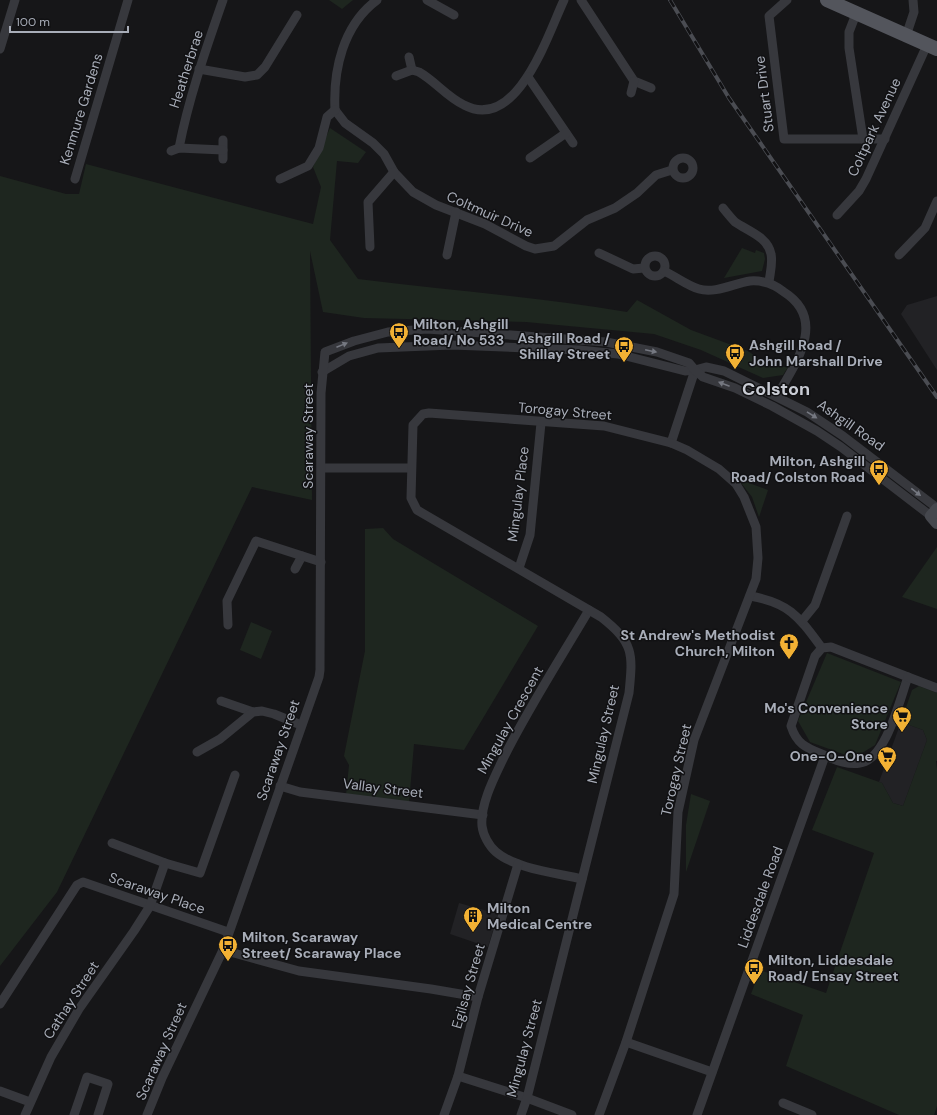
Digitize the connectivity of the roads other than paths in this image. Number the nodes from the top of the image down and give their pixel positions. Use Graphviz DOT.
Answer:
graph roads {
  1 [pos="14,0"];
  2 [pos="128,0"];
  3 [pos="224,0"];
  4 [pos="377,0"];
  5 [pos="428,0"];
  6 [pos="564,0"];
  7 [pos="581,0"];
  8 [pos="787,0"];
  9 [pos="827,0"];
  10 [pos="913,0"];
  11 [pos="856,14"];
  12 [pos="454,16"];
  13 [pos="293,17"];
  14 [pos="906,36"];
  15 [pos="932,47"];
  16 [pos="0,49"];
  17 [pos="409,57"];
  18 [pos="199,69"];
  19 [pos="412,70"];
  20 [pos="396,76"];
  21 [pos="528,77"];
  22 [pos="634,82"];
  23 [pos="651,88"];
  24 [pos="632,93"];
  25 [pos="334,110"];
  26 [pos="566,133"];
  27 [pos="863,139"];
  28 [pos="885,139"];
  29 [pos="223,140"];
  30 [pos="572,143"];
  31 [pos="530,158"];
  32 [pos="672,170"];
  33 [pos="394,172"];
  34 [pos="75,179"];
  35 [pos="280,179"];
  36 [pos="937,201"];
  37 [pos="723,208"];
  38 [pos="456,212"];
  39 [pos="837,215"];
  40 [pos="370,247"];
  41 [pos="599,253"];
  42 [pos="899,255"];
  43 [pos="447,256"];
  44 [pos="644,268"];
  45 [pos="664,271"];
  46 [pos="769,282"];
  47 [pos="695,370"];
  48 [pos="322,372"];
  49 [pos="777,396"];
  50 [pos="541,423"];
  51 [pos="671,443"];
  52 [pos="322,468"];
  53 [pos="412,468"];
  54 [pos="935,514"];
  55 [pos="847,516"];
  56 [pos="302,556"];
  57 [pos="321,562"];
  58 [pos="519,568"];
  59 [pos="295,569"];
  60 [pos="750,596"];
  61 [pos="589,610"];
  62 [pos="802,621"];
  63 [pos="228,625"];
  64 [pos="822,648"];
  65 [pos="908,677"];
  66 [pos="937,688"];
  67 [pos="221,701"];
  68 [pos="253,712"];
  69 [pos="301,725"];
  70 [pos="197,752"];
  71 [pos="825,756"];
  72 [pos="235,775"];
  73 [pos="280,786"];
  74 [pos="483,815"];
  75 [pos="112,843"];
  76 [pos="165,863"];
  77 [pos="518,864"];
  78 [pos="582,879"];
  79 [pos="150,906"];
  80 [pos="228,932"];
  81 [pos="223,950"];
  82 [pos="478,997"];
  83 [pos="0,1004"];
  84 [pos="626,1042"];
  85 [pos="712,1072"];
  86 [pos="458,1076"];
  87 [pos="0,1091"];
  88 [pos="527,1098"];
  89 [pos="30,1102"];
  90 [pos="783,1103"];
  91 [pos="25,1115"];
  92 [pos="74,1115"];
  93 [pos="98,1115"];
  94 [pos="147,1115"];
  95 [pos="444,1115"];
  96 [pos="521,1115"];
  97 [pos="572,1115"];
  98 [pos="599,1115"];
  99 [pos="697,1115"];
  100 [pos="812,1115"];
  1 -- 16 [label="street"];
  2 -- 34 [label="street, Kenmure Gardens"];
  3 -- 18 [label="street, Heatherbrae"];
  4 -- 25 [label="street"];
  5 -- 12 [label="street"];
  6 -- 21 [label="street"];
  7 -- 22 [label="street"];
  8 -- 27 [label="street, Stuart Drive"];
  9 -- 11 [label="main road"];
  10 -- 14 [label="street"];
  11 -- 14 [label="main road"];
  11 -- 27 [label="street"];
  13 -- 18 [label="street"];
  14 -- 15 [label="main road"];
  15 -- 28 [label="street, Coltpark Avenue"];
  17 -- 19 [label="street"];
  18 -- 29 [label="street, Heatherbrae"];
  19 -- 20 [label="street"];
  19 -- 21 [label="street"];
  21 -- 26 [label="street"];
  22 -- 23 [label="street"];
  22 -- 24 [label="street"];
  25 -- 33 [label="street, Coltmuir Drive"];
  25 -- 35 [label="street"];
  26 -- 30 [label="street"];
  26 -- 31 [label="street"];
  27 -- 28 [label="street, Stuart Drive"];
  28 -- 39 [label="street, Coltpark Avenue"];
  32 -- 38 [label="street, Coltmuir Drive"];
  33 -- 38 [label="street, Coltmuir Drive"];
  33 -- 40 [label="street"];
  36 -- 42 [label="street"];
  37 -- 46 [label="street"];
  38 -- 43 [label="street"];
  41 -- 44 [label="street"];
  44 -- 45 [label="street"];
  44 -- 45 [label="street"];
  45 -- 46 [label="street"];
  46 -- 49 [label="street"];
  47 -- 48 [label="street, Ashgill Road"];
  48 -- 47 [label="street, Ashgill Road, one-way"];
  47 -- 49 [label="street, Ashgill Road"];
  47 -- 51 [label="street"];
  54 -- 47 [label="street, Ashgill Road, one-way"];
  48 -- 52 [label="street, Scaraway Street"];
  49 -- 54 [label="street, Ashgill Road, one-way"];
  50 -- 51 [label="street, Torogay Street"];
  50 -- 53 [label="street, Torogay Street"];
  50 -- 58 [label="street, Mingulay Place"];
  51 -- 60 [label="street, Torogay Street"];
  52 -- 53 [label="street"];
  52 -- 57 [label="street, Scaraway Street"];
  53 -- 58 [label="street, Mingulay Street"];
  55 -- 62 [label="street"];
  56 -- 57 [label="street"];
  56 -- 59 [label="street"];
  56 -- 63 [label="street"];
  57 -- 69 [label="street, Scaraway Street"];
  58 -- 61 [label="street, Mingulay Street"];
  60 -- 62 [label="street"];
  60 -- 84 [label="street, Torogay Street"];
  61 -- 74 [label="street, Mingulay Crescent"];
  61 -- 78 [label="street, Mingulay Street"];
  62 -- 64 [label="street"];
  64 -- 65 [label="street"];
  64 -- 71 [label="street"];
  65 -- 66 [label="street"];
  65 -- 71 [label="street"];
  67 -- 68 [label="street"];
  68 -- 69 [label="street"];
  68 -- 70 [label="street"];
  69 -- 73 [label="street, Scaraway Street"];
  71 -- 85 [label="street, Liddesdale Road"];
  72 -- 76 [label="street"];
  73 -- 74 [label="street, Vallay Street"];
  73 -- 80 [label="street, Scaraway Street"];
  74 -- 77 [label="street, Mingulay Crescent"];
  75 -- 76 [label="street"];
  76 -- 79 [label="street, Cathay Street"];
  77 -- 78 [label="street, Mingulay Crescent"];
  77 -- 82 [label="street, Egilsay Street"];
  78 -- 88 [label="street, Mingulay Street"];
  79 -- 80 [label="street, Scaraway Place"];
  79 -- 83 [label="street, Scaraway Place"];
  79 -- 89 [label="street, Cathay Street"];
  80 -- 81 [label="street, Scaraway Street"];
  81 -- 82 [label="street"];
  81 -- 94 [label="street, Scaraway Street"];
  82 -- 86 [label="street, Egilsay Street"];
  84 -- 85 [label="street"];
  84 -- 98 [label="street, Torogay Street"];
  85 -- 99 [label="street, Liddesdale Road"];
  86 -- 88 [label="street"];
  86 -- 95 [label="street, Egilsay Street"];
  87 -- 89 [label="street"];
  88 -- 96 [label="street, Mingulay Street"];
  88 -- 97 [label="street"];
  89 -- 91 [label="street, Cathay Street"];
  90 -- 100 [label="street"];
  92 -- 93 [label="street"];
}
